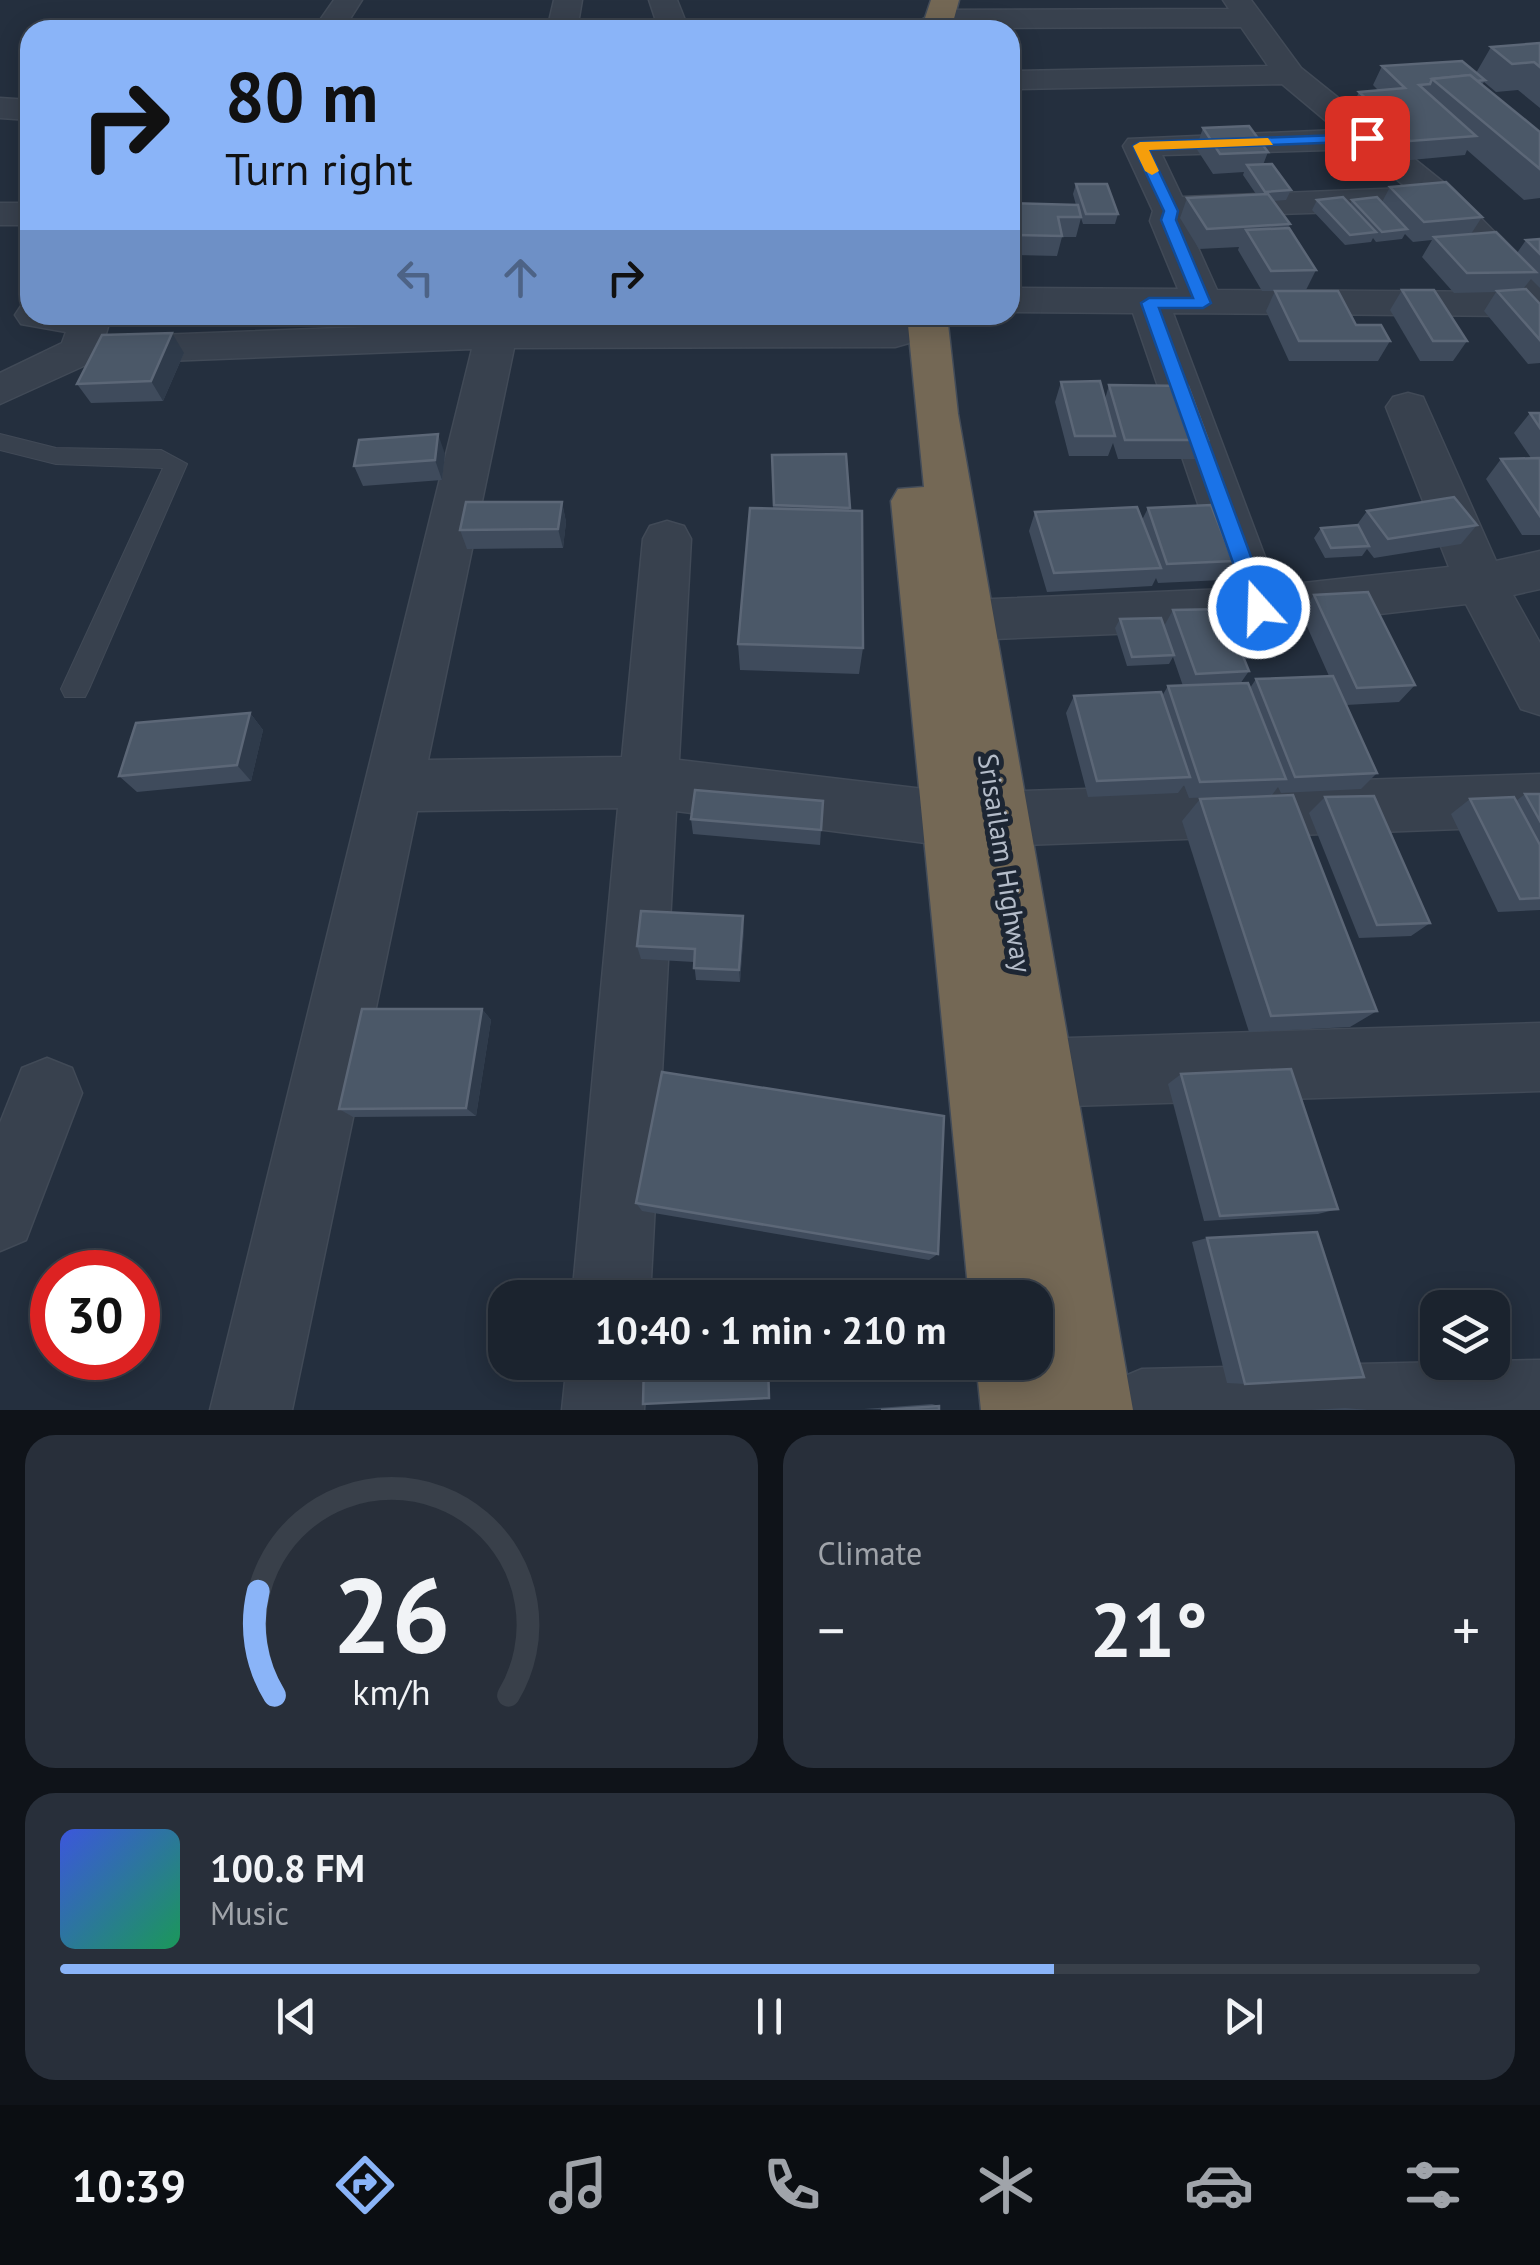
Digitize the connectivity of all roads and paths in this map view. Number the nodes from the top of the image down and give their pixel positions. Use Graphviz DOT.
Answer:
graph roads {
  1 [pos="1243,9"];
  2 [pos="929,16"];
  3 [pos="1290,75"];
  4 [pos="1020,80"];
  5 [pos="1367,138"];
  6 [pos="1440,198"];
  7 [pos="1171,211"];
  8 [pos="1540,244"];
  9 [pos="1497,254"];
  10 [pos="1020,300"];
  11 [pos="1149,303"];
  12 [pos="1203,303"];
  13 [pos="789,325"];
  14 [pos="907,325"];
  15 [pos="907,325"];
  16 [pos="88,329"];
  17 [pos="496,335"];
  18 [pos="0,390"];
  19 [pos="1408,407"];
  20 [pos="0,442"];
  21 [pos="667,539"];
  22 [pos="1540,570"];
  23 [pos="1481,584"];
  24 [pos="1259,608"];
  25 [pos="969,620"];
  26 [pos="75,689"];
  27 [pos="1540,693"];
  28 [pos="648,782"];
  29 [pos="393,786"];
  30 [pos="1540,800"];
  31 [pos="973,819"];
  32 [pos="1540,1058"];
  33 [pos="1038,1073"];
  34 [pos="47,1093"];
  35 [pos="0,1214"];
  36 [pos="612,1280"];
  37 [pos="1007,1280"];
  38 [pos="606,1380"];
  39 [pos="1018,1380"];
  40 [pos="1540,1401"];
  41 [pos="251,1410"];
  42 [pos="603,1410"];
  43 [pos="1022,1410"];
  44 [pos="1092,1410"];
  45 [pos="1142,1410"];
  1 -- 2 [label="street"];
  1 -- 3 [label="street"];
  3 -- 4 [label="street"];
  3 -- 5 [label="street"];
  5 -- 6 [label="street"];
  5 -- 7 [label="street"];
  6 -- 7 [label="street"];
  6 -- 9 [label="street"];
  7 -- 12 [label="street"];
  8 -- 9 [label="street"];
  9 -- 12 [label="street"];
  10 -- 11 [label="street"];
  11 -- 12 [label="street"];
  11 -- 24 [label="street"];
  13 -- 17 [label="street"];
  14 -- 25 [label="highway, Srisailam Highway"];
  15 -- 31 [label="highway, Srisailam Highway"];
  16 -- 17 [label="street"];
  16 -- 18 [label="street"];
  17 -- 29 [label="street"];
  19 -- 23 [label="street"];
  20 -- 26 [label="lane"];
  21 -- 28 [label="street"];
  22 -- 23 [label="street"];
  23 -- 24 [label="street"];
  23 -- 27 [label="street"];
  24 -- 25 [label="street"];
  25 -- 31 [label="highway, Srisailam Highway"];
  28 -- 29 [label="street"];
  28 -- 31 [label="street"];
  28 -- 36 [label="street"];
  29 -- 41 [label="street"];
  30 -- 31 [label="street"];
  31 -- 33 [label="highway, Srisailam Highway"];
  31 -- 37 [label="highway, Srisailam Highway"];
  32 -- 33 [label="street"];
  33 -- 44 [label="highway, Srisailam Highway"];
  34 -- 35 [label="street"];
  38 -- 42 [label="street"];
  39 -- 43 [label="highway"];
  40 -- 45 [label="street"];
}
